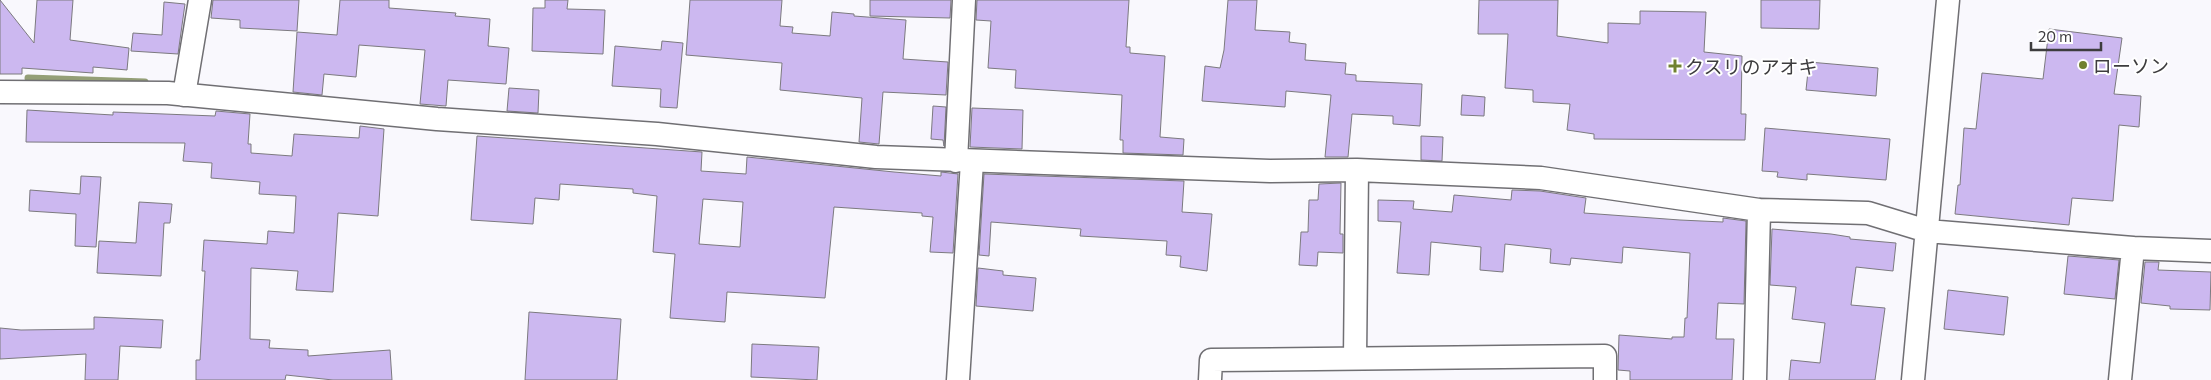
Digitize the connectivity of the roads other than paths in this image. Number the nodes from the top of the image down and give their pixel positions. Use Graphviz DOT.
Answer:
graph roads {
  1 [pos="200,0"];
  2 [pos="964,0"];
  3 [pos="1948,0"];
  4 [pos="0,92"];
  5 [pos="184,95"];
  6 [pos="964,161"];
  7 [pos="1357,170"];
  8 [pos="1759,210"];
  9 [pos="1927,231"];
  10 [pos="2133,248"];
  11 [pos="2211,252"];
  12 [pos="1355,358"];
  13 [pos="958,380"];
  14 [pos="1210,380"];
  15 [pos="1605,380"];
  16 [pos="1755,380"];
  17 [pos="1913,380"];
  18 [pos="2120,380"];
  1 -- 5 [label="street"];
  2 -- 6 [label="street"];
  3 -- 9 [label="street"];
  4 -- 5 [label="street"];
  5 -- 6 [label="street"];
  6 -- 7 [label="street"];
  6 -- 13 [label="street"];
  7 -- 8 [label="street"];
  7 -- 12 [label="street"];
  8 -- 9 [label="street"];
  8 -- 16 [label="street"];
  9 -- 10 [label="street"];
  9 -- 17 [label="street"];
  10 -- 11 [label="street"];
  10 -- 18 [label="street"];
  12 -- 14 [label="street"];
  12 -- 15 [label="street"];
}
